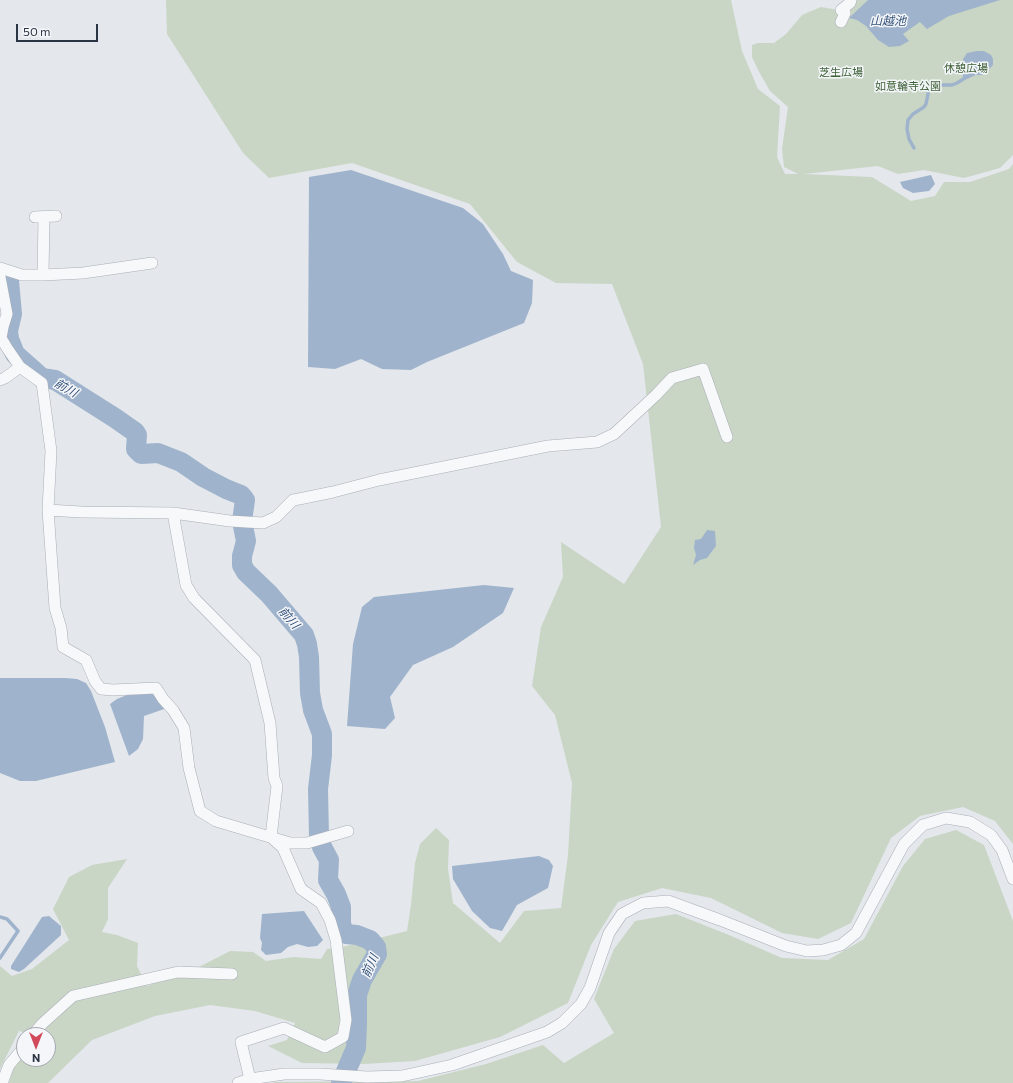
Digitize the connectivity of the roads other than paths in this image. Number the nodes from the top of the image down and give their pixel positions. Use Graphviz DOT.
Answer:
graph roads {
  1 [pos="851,0"];
  2 [pos="841,22"];
  3 [pos="56,216"];
  4 [pos="152,263"];
  5 [pos="0,268"];
  6 [pos="43,275"];
  7 [pos="0,281"];
  8 [pos="1,327"];
  9 [pos="20,367"];
  10 [pos="0,380"];
  11 [pos="726,437"];
  12 [pos="48,510"];
  13 [pos="173,513"];
  14 [pos="348,831"];
  15 [pos="271,837"];
  16 [pos="1013,880"];
  17 [pos="232,974"];
  18 [pos="40,1027"];
  19 [pos="16,1057"];
  20 [pos="250,1079"];
  21 [pos="2,1083"];
  22 [pos="238,1083"];
  1 -- 2 [label="street"];
  3 -- 6 [label="street"];
  4 -- 6 [label="street"];
  5 -- 6 [label="street"];
  7 -- 8 [label="street"];
  8 -- 9 [label="street"];
  9 -- 10 [label="street"];
  9 -- 12 [label="street"];
  11 -- 13 [label="street"];
  12 -- 13 [label="street"];
  12 -- 15 [label="street"];
  13 -- 15 [label="street"];
  14 -- 15 [label="street"];
  15 -- 20 [label="street"];
  16 -- 20 [label="street"];
  17 -- 18 [label="street"];
  19 -- 21 [label="street"];
  20 -- 22 [label="street"];
}
